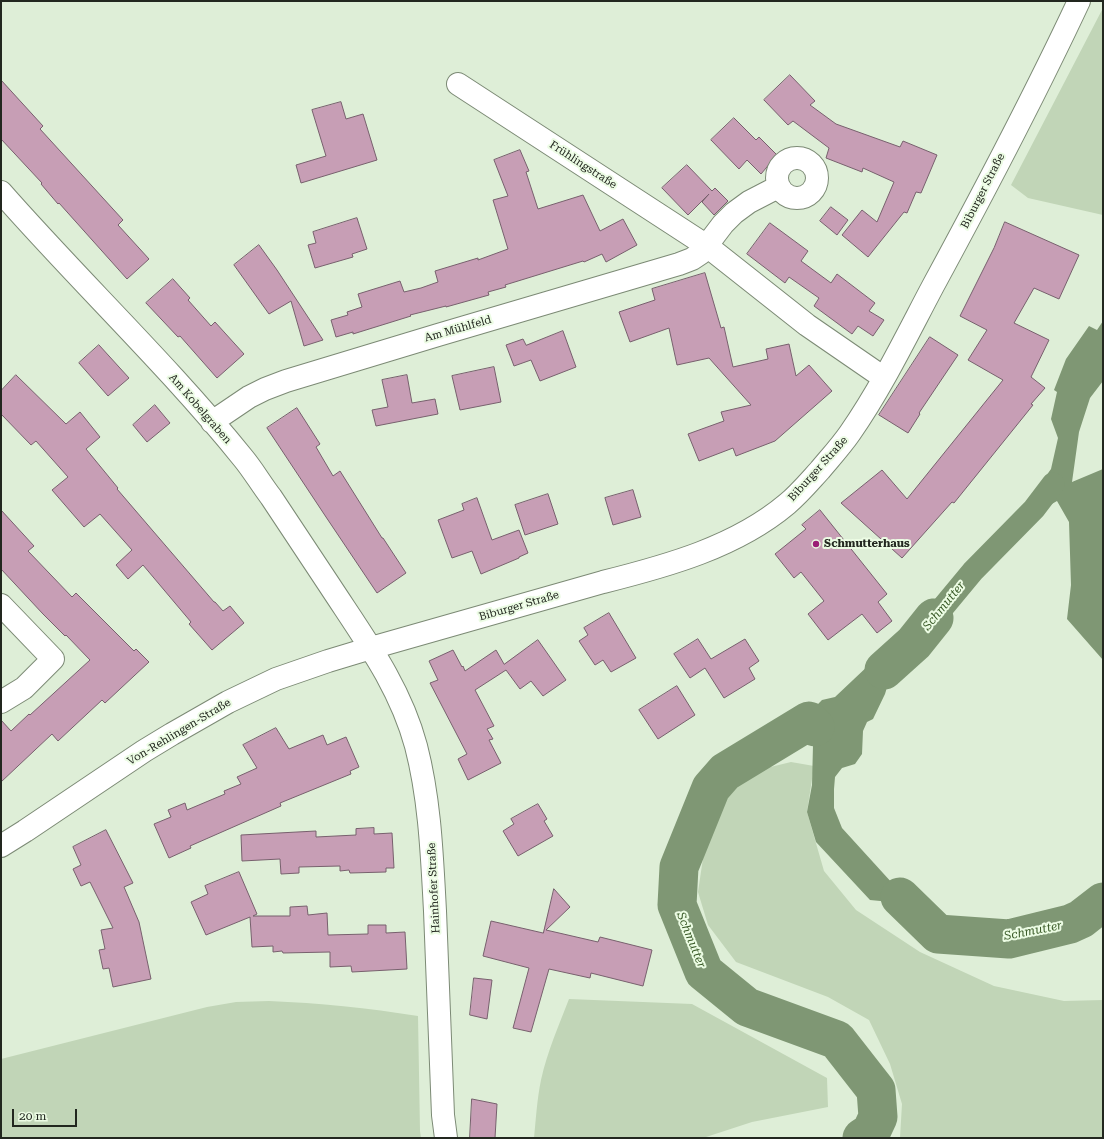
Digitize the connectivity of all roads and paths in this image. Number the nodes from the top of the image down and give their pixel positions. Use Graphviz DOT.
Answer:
graph roads {
  1 [pos="1080,1"];
  2 [pos="458,84"];
  3 [pos="778,187"];
  4 [pos="1,192"];
  5 [pos="707,246"];
  6 [pos="884,378"];
  7 [pos="212,422"];
  8 [pos="1,605"];
  9 [pos="371,648"];
  10 [pos="1,702"];
  11 [pos="1,846"];
  12 [pos="446,1138"];
  1 -- 6 [label="street, Biburger Straße"];
  2 -- 5 [label="street, Frühlingstraße"];
  3 -- 5 [label="street"];
  4 -- 7 [label="street, Am Kobelgraben"];
  5 -- 6 [label="street, Frühlingstraße"];
  5 -- 7 [label="street, Am Mühlfeld"];
  6 -- 9 [label="street, Biburger Straße"];
  7 -- 9 [label="street, Am Kobelgraben"];
  8 -- 10 [label="street"];
  9 -- 11 [label="street, Von-Rehlingen-Straße"];
  9 -- 12 [label="street, Hainhofer Straße"];
}
